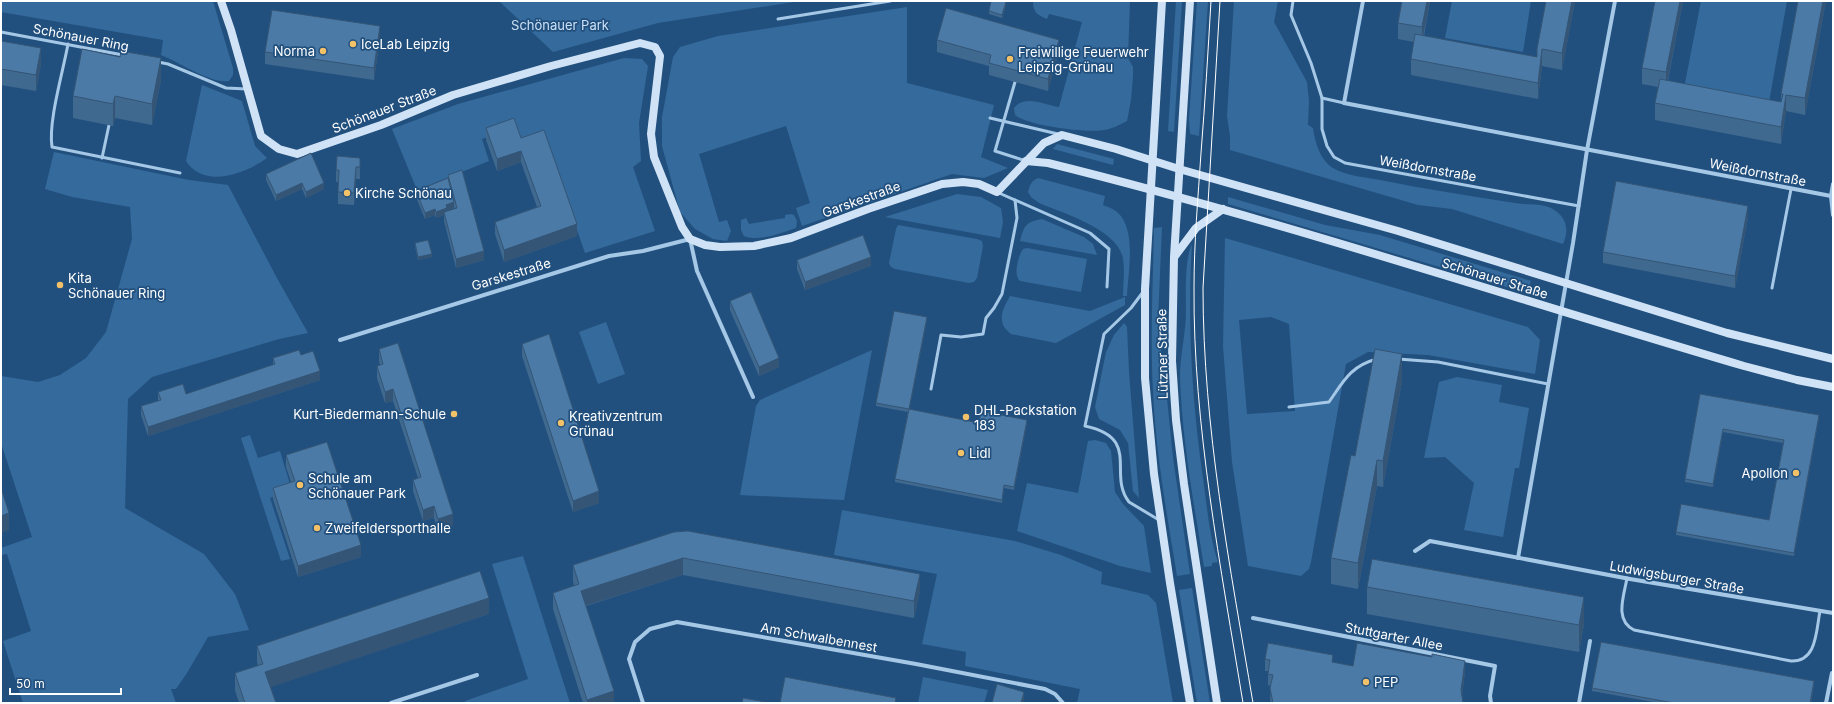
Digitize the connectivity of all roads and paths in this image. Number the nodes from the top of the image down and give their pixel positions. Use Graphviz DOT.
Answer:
graph roads {
  1 [pos="221,1"];
  2 [pos="890,1"];
  3 [pos="1162,1"];
  4 [pos="1190,1"];
  5 [pos="1293,1"];
  6 [pos="1363,1"];
  7 [pos="1615,1"];
  8 [pos="778,19"];
  9 [pos="1,32"];
  10 [pos="68,44"];
  11 [pos="130,56"];
  12 [pos="152,61"];
  13 [pos="1015,82"];
  14 [pos="248,89"];
  15 [pos="1322,98"];
  16 [pos="1344,103"];
  17 [pos="990,118"];
  18 [pos="1004,121"];
  19 [pos="109,125"];
  20 [pos="1062,135"];
  21 [pos="1587,150"];
  22 [pos="102,158"];
  23 [pos="1153,160"];
  24 [pos="1026,161"];
  25 [pos="1179,169"];
  26 [pos="180,173"];
  27 [pos="1833,184"];
  28 [pos="1791,189"];
  29 [pos="1151,190"];
  30 [pos="997,192"];
  31 [pos="1831,196"];
  32 [pos="1178,197"];
  33 [pos="1015,200"];
  34 [pos="1580,206"];
  35 [pos="1223,209"];
  36 [pos="1833,215"];
  37 [pos="690,239"];
  38 [pos="1174,257"];
  39 [pos="1566,283"];
  40 [pos="1107,287"];
  41 [pos="1772,288"];
  42 [pos="1145,289"];
  43 [pos="1561,310"];
  44 [pos="340,340"];
  45 [pos="1380,359"];
  46 [pos="1395,359"];
  47 [pos="1833,359"];
  48 [pos="1548,384"];
  49 [pos="1833,387"];
  50 [pos="931,389"];
  51 [pos="753,397"];
  52 [pos="1289,407"];
  53 [pos="1161,520"];
  54 [pos="1415,551"];
  55 [pos="1518,558"];
  56 [pos="1627,578"];
  57 [pos="1820,611"];
  58 [pos="1833,613"];
  59 [pos="1253,618"];
  60 [pos="1590,641"];
  61 [pos="1833,673"];
  62 [pos="477,675"];
  63 [pos="391,703"];
  64 [pos="643,703"];
  65 [pos="1063,703"];
  66 [pos="1190,703"];
  67 [pos="1217,703"];
  68 [pos="1491,703"];
  69 [pos="1579,703"];
  70 [pos="1826,703"];
  1 -- 14 [label="main road, Schönauer Straße"];
  2 -- 8 [label="lane"];
  3 -- 23 [label="main road, Lützner Straße"];
  4 -- 25 [label="main road, Lützner Straße"];
  5 -- 15 [label="lane, Weißdornstraße"];
  6 -- 16 [label="street"];
  7 -- 21 [label="street"];
  9 -- 10 [label="lane, Schönauer Ring"];
  10 -- 11 [label="lane, Schönauer Ring"];
  10 -- 22 [label="lane"];
  12 -- 14 [label="lane"];
  13 -- 18 [label="lane"];
  14 -- 37 [label="main road, Schönauer Straße"];
  15 -- 16 [label="lane, Weißdornstraße"];
  15 -- 34 [label="lane, Weißdornstraße"];
  16 -- 21 [label="street, Weißdornstraße"];
  17 -- 18 [label="lane"];
  18 -- 20 [label="lane"];
  18 -- 24 [label="lane"];
  19 -- 22 [label="lane"];
  20 -- 23 [label="main road"];
  20 -- 24 [label="main road"];
  21 -- 28 [label="street, Weißdornstraße"];
  21 -- 34 [label="street"];
  22 -- 26 [label="lane"];
  23 -- 25 [label="main road, Schönauer Straße"];
  23 -- 29 [label="main road, Lützner Straße"];
  24 -- 29 [label="main road"];
  24 -- 30 [label="main road"];
  25 -- 32 [label="main road, Lützner Straße"];
  25 -- 39 [label="main road, Schönauer Straße"];
  27 -- 31 [label="street"];
  28 -- 31 [label="street, Weißdornstraße"];
  28 -- 41 [label="lane"];
  29 -- 32 [label="main road, Schönauer Straße"];
  29 -- 42 [label="main road, Lützner Straße"];
  30 -- 33 [label="lane"];
  30 -- 37 [label="main road, Garskestraße"];
  31 -- 36 [label="street"];
  32 -- 35 [label="main road, Schönauer Straße"];
  32 -- 38 [label="main road, Lützner Straße"];
  33 -- 40 [label="lane"];
  33 -- 50 [label="lane"];
  34 -- 39 [label="street"];
  35 -- 38 [label="main road"];
  35 -- 43 [label="main road, Schönauer Straße"];
  37 -- 44 [label="street, Garskestraße"];
  37 -- 51 [label="street"];
  38 -- 67 [label="main road, Lützner Straße"];
  39 -- 43 [label="street"];
  39 -- 47 [label="main road, Schönauer Straße"];
  42 -- 53 [label="main road, Lützner Straße"];
  42 -- 53 [label="lane"];
  43 -- 48 [label="street"];
  43 -- 49 [label="main road, Schönauer Straße"];
  45 -- 52 [label="lane"];
  46 -- 48 [label="lane"];
  48 -- 55 [label="street"];
  53 -- 66 [label="main road, Lützner Straße"];
  54 -- 55 [label="street, Ludwigsburger Straße"];
  55 -- 56 [label="street, Ludwigsburger Straße"];
  56 -- 57 [label="street, Ludwigsburger Straße"];
  56 -- 57 [label="lane"];
  57 -- 58 [label="street, Ludwigsburger Straße"];
  59 -- 68 [label="street, Stuttgarter Allee"];
  60 -- 69 [label="street"];
  61 -- 70 [label="street"];
  62 -- 63 [label="street"];
  64 -- 65 [label="street, Am Schwalbennest"];
}
